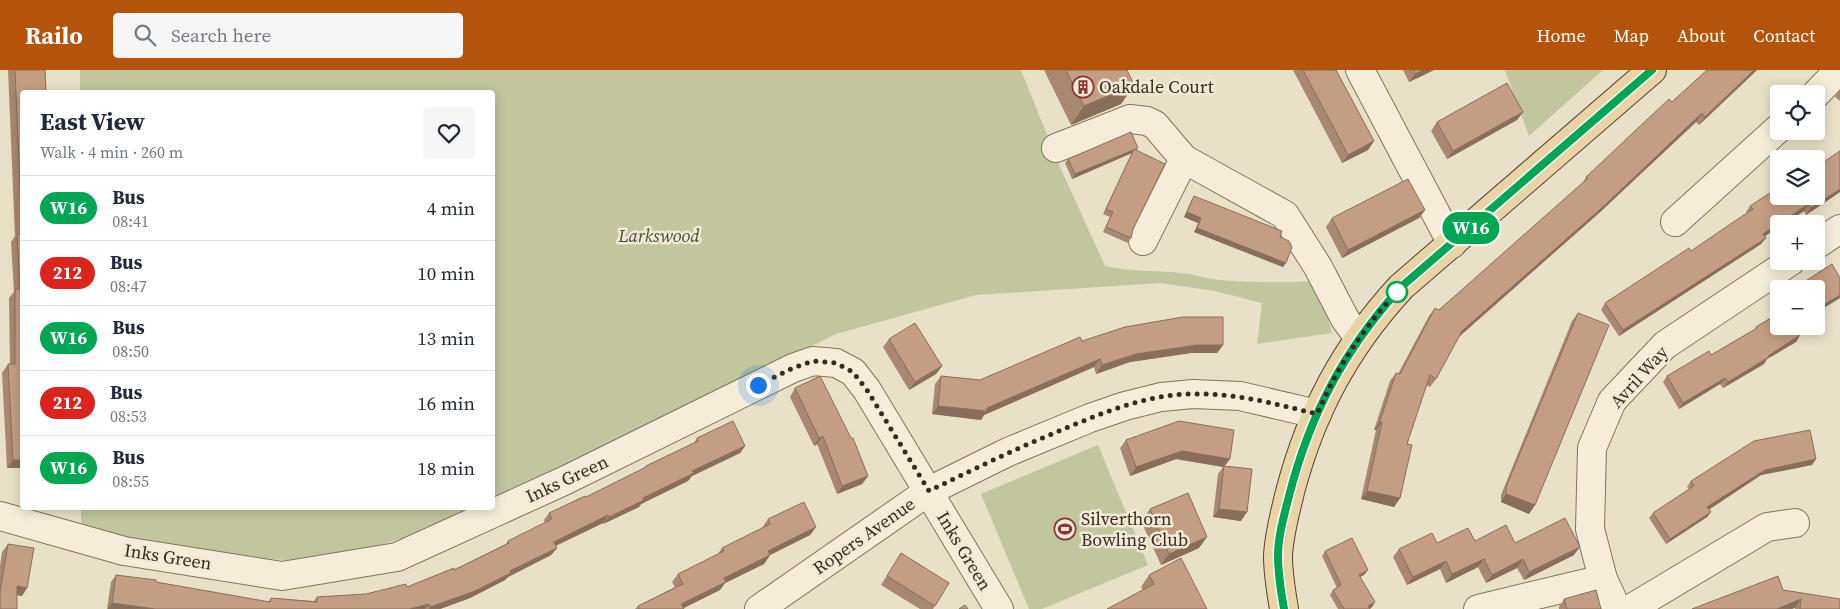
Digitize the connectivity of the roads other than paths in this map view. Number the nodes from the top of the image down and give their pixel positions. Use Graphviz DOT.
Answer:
graph roads {
  1 [pos="1360,70"];
  2 [pos="1652,70"];
  3 [pos="1838,70"];
  4 [pos="1824,85"];
  5 [pos="1770,136"];
  6 [pos="1056,148"];
  7 [pos="1184,159"];
  8 [pos="1676,222"];
  9 [pos="1840,229"];
  10 [pos="1825,239"];
  11 [pos="1143,241"];
  12 [pos="1452,244"];
  13 [pos="1778,270"];
  14 [pos="1359,338"];
  15 [pos="1317,414"];
  16 [pos="929,491"];
  17 [pos="0,516"];
  18 [pos="1795,523"];
  19 [pos="1603,579"];
  20 [pos="1488,608"];
  21 [pos="759,609"];
  22 [pos="999,609"];
  23 [pos="1284,609"];
  24 [pos="1617,609"];
  25 [pos="1630,609"];
  1 -- 12 [label="street"];
  2 -- 12 [label="main road"];
  3 -- 4 [label="street"];
  5 -- 8 [label="street"];
  6 -- 7 [label="street"];
  7 -- 11 [label="street"];
  7 -- 14 [label="street"];
  9 -- 10 [label="street"];
  12 -- 14 [label="main road"];
  13 -- 19 [label="street, Avril Way"];
  14 -- 15 [label="main road"];
  15 -- 16 [label="street, Ropers Avenue"];
  15 -- 23 [label="main road"];
  16 -- 17 [label="street, Inks Green"];
  16 -- 21 [label="street, Ropers Avenue"];
  16 -- 22 [label="street, Inks Green"];
  18 -- 25 [label="street"];
  19 -- 20 [label="street"];
  19 -- 24 [label="street, Avril Way"];
}
